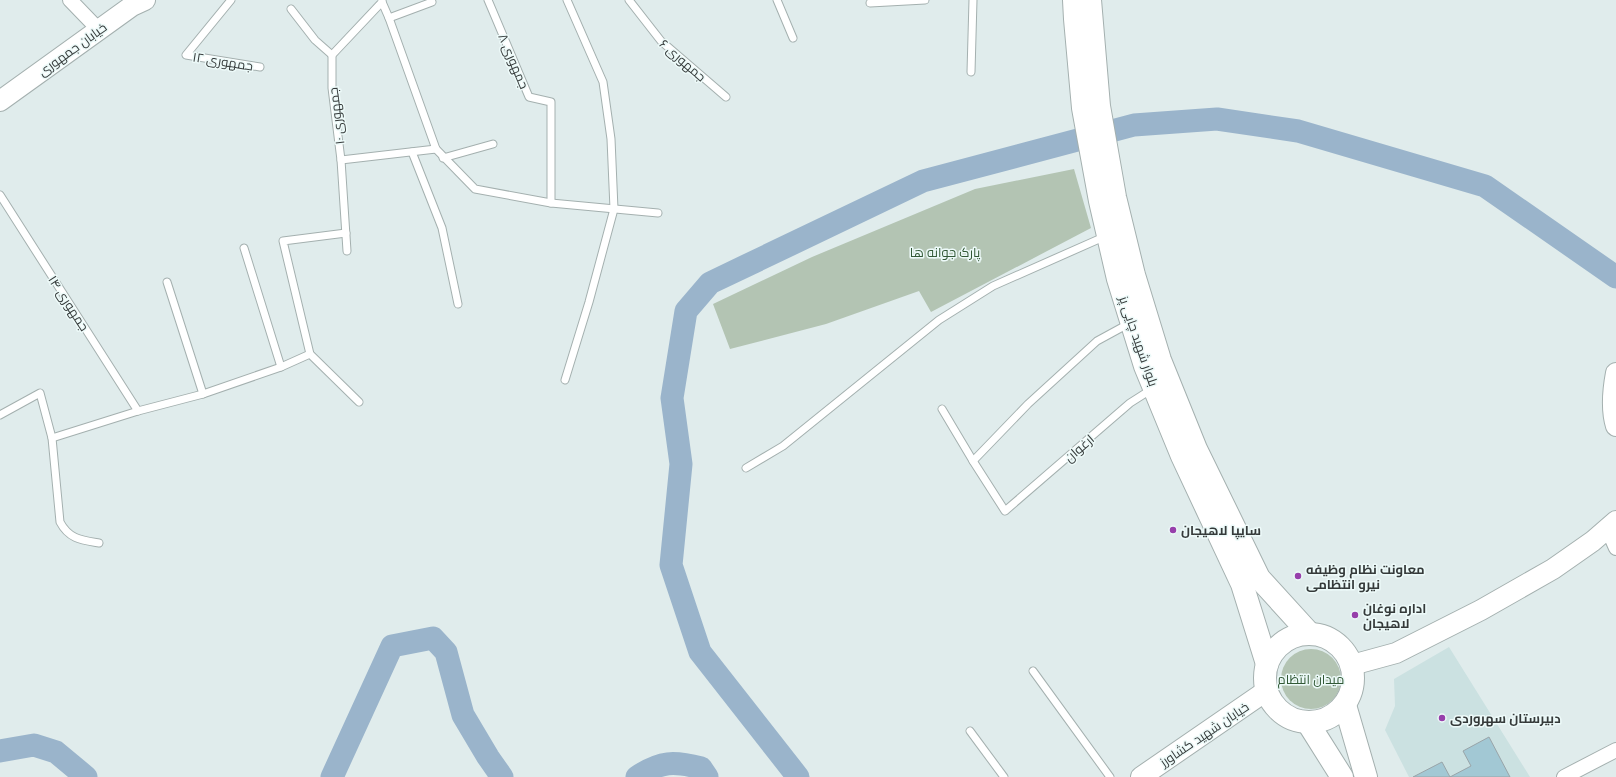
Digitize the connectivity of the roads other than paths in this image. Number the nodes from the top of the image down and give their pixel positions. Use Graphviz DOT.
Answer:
graph roads {
  1 [pos="70,0"];
  2 [pos="145,0"];
  3 [pos="231,0"];
  4 [pos="488,0"];
  5 [pos="567,0"];
  6 [pos="629,0"];
  7 [pos="777,0"];
  8 [pos="925,0"];
  9 [pos="973,0"];
  10 [pos="1074,0"];
  11 [pos="1090,0"];
  12 [pos="382,1"];
  13 [pos="432,2"];
  14 [pos="870,3"];
  15 [pos="292,9"];
  16 [pos="389,18"];
  17 [pos="99,30"];
  18 [pos="793,38"];
  19 [pos="332,55"];
  20 [pos="260,67"];
  21 [pos="971,72"];
  22 [pos="726,97"];
  23 [pos="0,101"];
  24 [pos="1091,107"];
  25 [pos="493,144"];
  26 [pos="436,149"];
  27 [pos="412,152"];
  28 [pos="443,158"];
  29 [pos="341,160"];
  30 [pos="1102,168"];
  31 [pos="0,195"];
  32 [pos="551,203"];
  33 [pos="614,209"];
  34 [pos="658,212"];
  35 [pos="346,233"];
  36 [pos="1108,235"];
  37 [pos="244,248"];
  38 [pos="347,252"];
  39 [pos="167,282"];
  40 [pos="458,304"];
  41 [pos="1132,322"];
  42 [pos="310,354"];
  43 [pos="281,367"];
  44 [pos="1616,373"];
  45 [pos="565,380"];
  46 [pos="1154,388"];
  47 [pos="203,394"];
  48 [pos="358,402"];
  49 [pos="942,409"];
  50 [pos="138,411"];
  51 [pos="0,415"];
  52 [pos="1616,426"];
  53 [pos="52,438"];
  54 [pos="973,461"];
  55 [pos="746,468"];
  56 [pos="1612,525"];
  57 [pos="99,543"];
  58 [pos="1616,548"];
  59 [pos="1310,634"];
  60 [pos="1267,664"];
  61 [pos="1352,665"];
  62 [pos="1033,671"];
  63 [pos="1266,691"];
  64 [pos="1345,705"];
  65 [pos="1308,723"];
  66 [pos="970,731"];
  67 [pos="1616,750"];
  68 [pos="1004,777"];
  69 [pos="1110,777"];
  70 [pos="1141,777"];
  71 [pos="1342,777"];
  72 [pos="1366,777"];
  73 [pos="1564,777"];
  1 -- 17 [label="street"];
  2 -- 17 [label="main road, خیابان جمهوری"];
  3 -- 20 [label="lane, جمهوری ۱۲"];
  4 -- 32 [label="lane, جمهوری ۸"];
  5 -- 33 [label="lane"];
  6 -- 22 [label="lane, جمهوری ۶"];
  7 -- 18 [label="lane"];
  8 -- 14 [label="lane"];
  9 -- 21 [label="lane"];
  10 -- 24 [label="main road, بلوار شهید چایی پز"];
  11 -- 24 [label="main road, بلوار شهید چایی پز"];
  12 -- 16 [label="lane"];
  12 -- 19 [label="lane"];
  13 -- 16 [label="lane"];
  15 -- 19 [label="lane"];
  16 -- 26 [label="lane"];
  17 -- 23 [label="main road, خیابان جمهوری"];
  19 -- 29 [label="lane, جمهوری ۱۰"];
  24 -- 30 [label="main road, بلوار شهید چایی پز"];
  25 -- 28 [label="lane"];
  26 -- 27 [label="lane"];
  26 -- 28 [label="lane"];
  27 -- 29 [label="lane"];
  27 -- 40 [label="lane"];
  28 -- 32 [label="lane"];
  29 -- 35 [label="lane, جمهوری ۱۰"];
  30 -- 36 [label="main road, بلوار شهید چایی پز"];
  30 -- 59 [label="main road, بلوار شهید چایی پز"];
  31 -- 50 [label="lane, جمهوری ۱۴"];
  32 -- 33 [label="lane"];
  33 -- 34 [label="lane"];
  33 -- 45 [label="lane"];
  35 -- 38 [label="lane, جمهوری ۱۰"];
  35 -- 42 [label="lane"];
  36 -- 41 [label="main road, بلوار شهید چایی پز"];
  36 -- 55 [label="lane"];
  37 -- 43 [label="lane"];
  39 -- 47 [label="lane"];
  41 -- 46 [label="main road, بلوار شهید چایی پز"];
  41 -- 54 [label="lane"];
  42 -- 43 [label="lane"];
  42 -- 48 [label="lane"];
  43 -- 47 [label="lane"];
  44 -- 52 [label="main road"];
  46 -- 54 [label="lane, ارغوان"];
  46 -- 60 [label="main road, بلوار شهید چایی پز"];
  47 -- 50 [label="lane"];
  49 -- 54 [label="lane"];
  50 -- 53 [label="lane"];
  51 -- 53 [label="lane"];
  53 -- 57 [label="lane"];
  56 -- 58 [label="street"];
  56 -- 61 [label="main road"];
  59 -- 60 [label="main road"];
  59 -- 61 [label="main road"];
  60 -- 63 [label="main road"];
  61 -- 64 [label="main road"];
  62 -- 69 [label="lane"];
  63 -- 65 [label="main road"];
  63 -- 70 [label="main road, خیابان شهید کشاورز"];
  64 -- 65 [label="main road"];
  64 -- 72 [label="main road"];
  65 -- 71 [label="main road"];
  66 -- 68 [label="lane"];
  67 -- 73 [label="street"];
}
